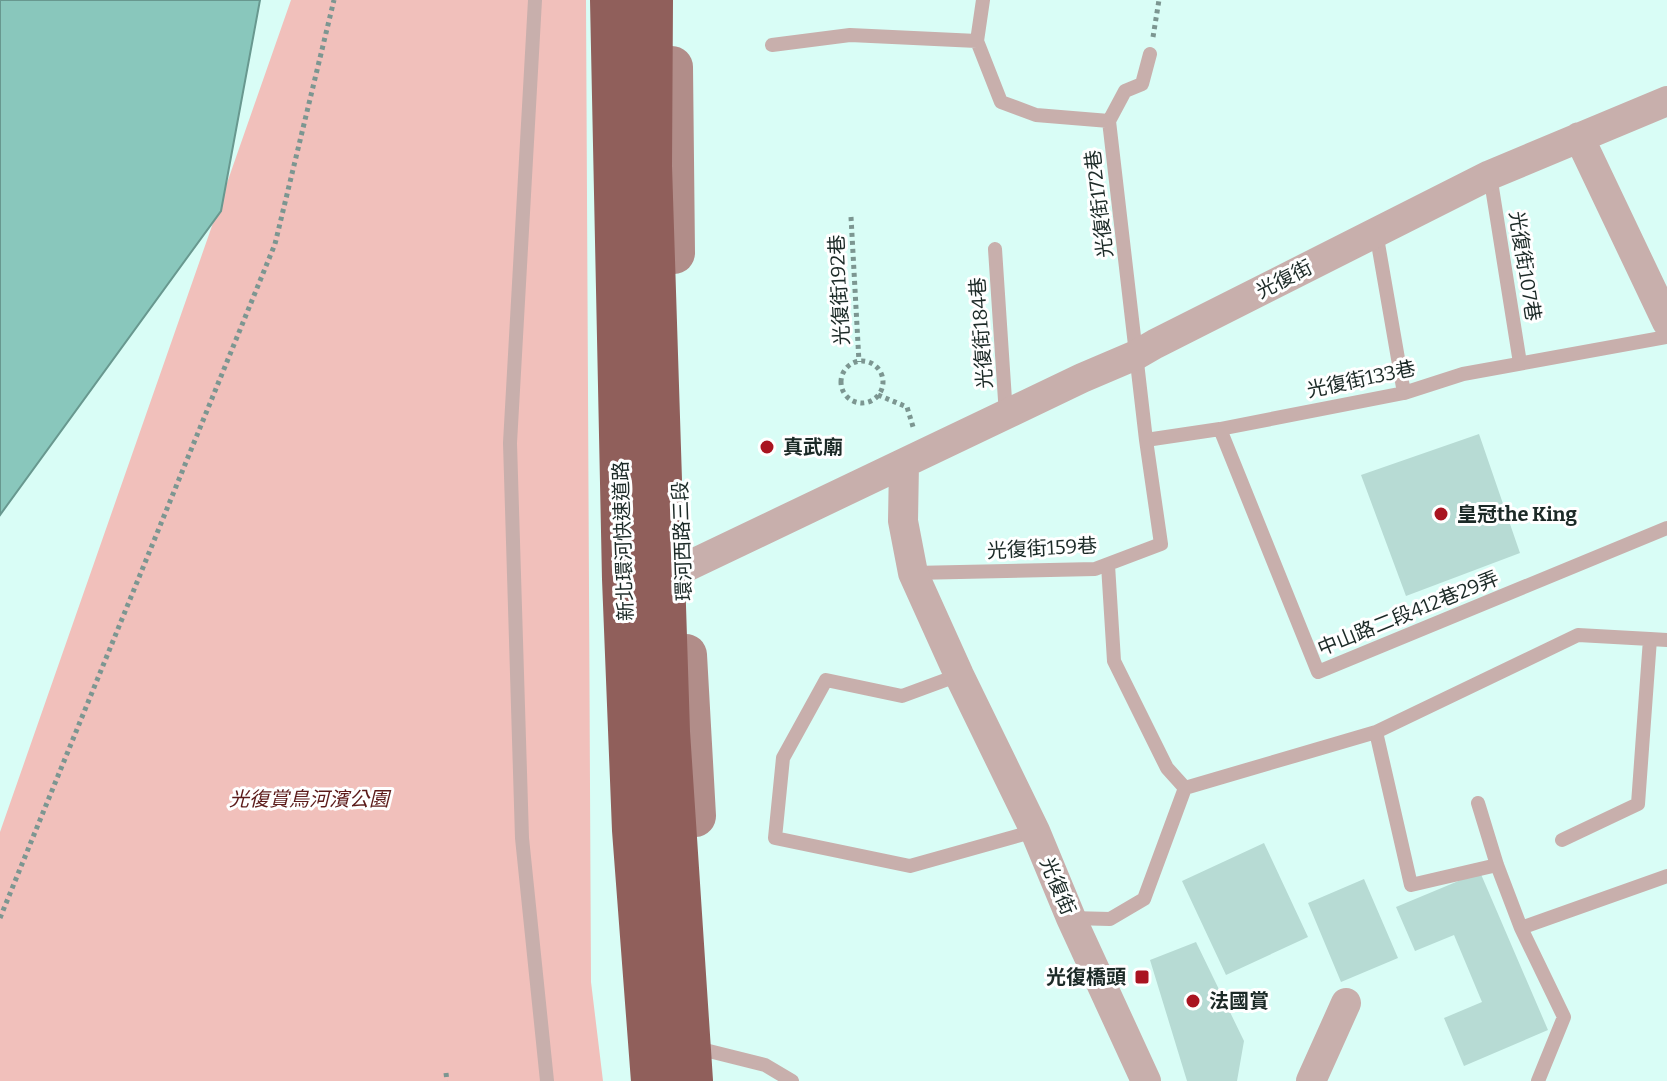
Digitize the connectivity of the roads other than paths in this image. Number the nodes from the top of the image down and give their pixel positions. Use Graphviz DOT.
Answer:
graph roads {
  1 [pos="535,0"];
  2 [pos="612,0"];
  3 [pos="631,0"];
  4 [pos="651,0"];
  5 [pos="672,0"];
  6 [pos="983,0"];
  7 [pos="977,41"];
  8 [pos="772,45"];
  9 [pos="1150,54"];
  10 [pos="1667,101"];
  11 [pos="1109,121"];
  12 [pos="1579,137"];
  13 [pos="1490,175"];
  14 [pos="1376,232"];
  15 [pos="995,249"];
  16 [pos="1667,322"];
  17 [pos="1667,337"];
  18 [pos="1136,355"];
  19 [pos="1520,363"];
  20 [pos="1404,393"];
  21 [pos="1006,415"];
  22 [pos="1220,429"];
  23 [pos="1146,440"];
  24 [pos="913,460"];
  25 [pos="1667,528"];
  26 [pos="1108,565"];
  27 [pos="682,569"];
  28 [pos="913,573"];
  29 [pos="1650,639"];
  30 [pos="1667,640"];
  31 [pos="959,675"];
  32 [pos="1376,732"];
  33 [pos="1185,788"];
  34 [pos="1478,803"];
  35 [pos="1035,831"];
  36 [pos="1562,840"];
  37 [pos="1497,865"];
  38 [pos="1667,876"];
  39 [pos="1071,918"];
  40 [pos="1521,928"];
  41 [pos="1346,1003"];
  42 [pos="704,1071"];
  43 [pos="547,1081"];
  44 [pos="653,1081"];
  45 [pos="666,1081"];
  46 [pos="792,1081"];
  47 [pos="1146,1081"];
  48 [pos="1311,1081"];
  49 [pos="1538,1081"];
  1 -- 43 [label="lane"];
  2 -- 44 [label="highway, 新北環河快速道路"];
  3 -- 45 [label="main road"];
  4 -- 42 [label="highway, 新北環河快速道路"];
  5 -- 27 [label="main road, 環河西路三段"];
  6 -- 7 [label="lane, 光復街172巷"];
  7 -- 8 [label="lane"];
  7 -- 11 [label="lane, 光復街172巷"];
  9 -- 11 [label="lane"];
  10 -- 12 [label="street, 光復街"];
  11 -- 18 [label="lane, 光復街172巷"];
  12 -- 13 [label="street, 光復街"];
  12 -- 16 [label="street"];
  13 -- 14 [label="street, 光復街"];
  13 -- 19 [label="lane, 光復街107巷"];
  14 -- 18 [label="street, 光復街"];
  14 -- 20 [label="lane"];
  15 -- 21 [label="lane, 光復街184巷"];
  17 -- 19 [label="lane, 光復街133巷"];
  18 -- 21 [label="street, 光復街"];
  18 -- 23 [label="lane"];
  19 -- 20 [label="lane, 光復街133巷"];
  20 -- 22 [label="lane, 光復街133巷"];
  21 -- 24 [label="street, 光復街"];
  22 -- 23 [label="lane, 光復街133巷"];
  22 -- 25 [label="lane, 中山路二段412巷29弄"];
  23 -- 26 [label="lane, 光復街159巷"];
  24 -- 27 [label="street, 光復街"];
  24 -- 28 [label="street, 光復街"];
  26 -- 28 [label="lane, 光復街159巷"];
  26 -- 33 [label="lane"];
  27 -- 42 [label="main road, 環河西路三段"];
  28 -- 31 [label="street, 光復街"];
  29 -- 30 [label="lane"];
  29 -- 32 [label="lane"];
  29 -- 36 [label="lane"];
  31 -- 35 [label="street, 光復街"];
  31 -- 35 [label="lane"];
  32 -- 33 [label="lane"];
  32 -- 37 [label="lane"];
  33 -- 39 [label="lane"];
  34 -- 37 [label="lane"];
  35 -- 39 [label="street, 光復街"];
  37 -- 40 [label="lane"];
  38 -- 40 [label="lane"];
  39 -- 47 [label="street, 光復街"];
  40 -- 49 [label="lane"];
  41 -- 48 [label="street"];
  42 -- 46 [label="lane"];
}
